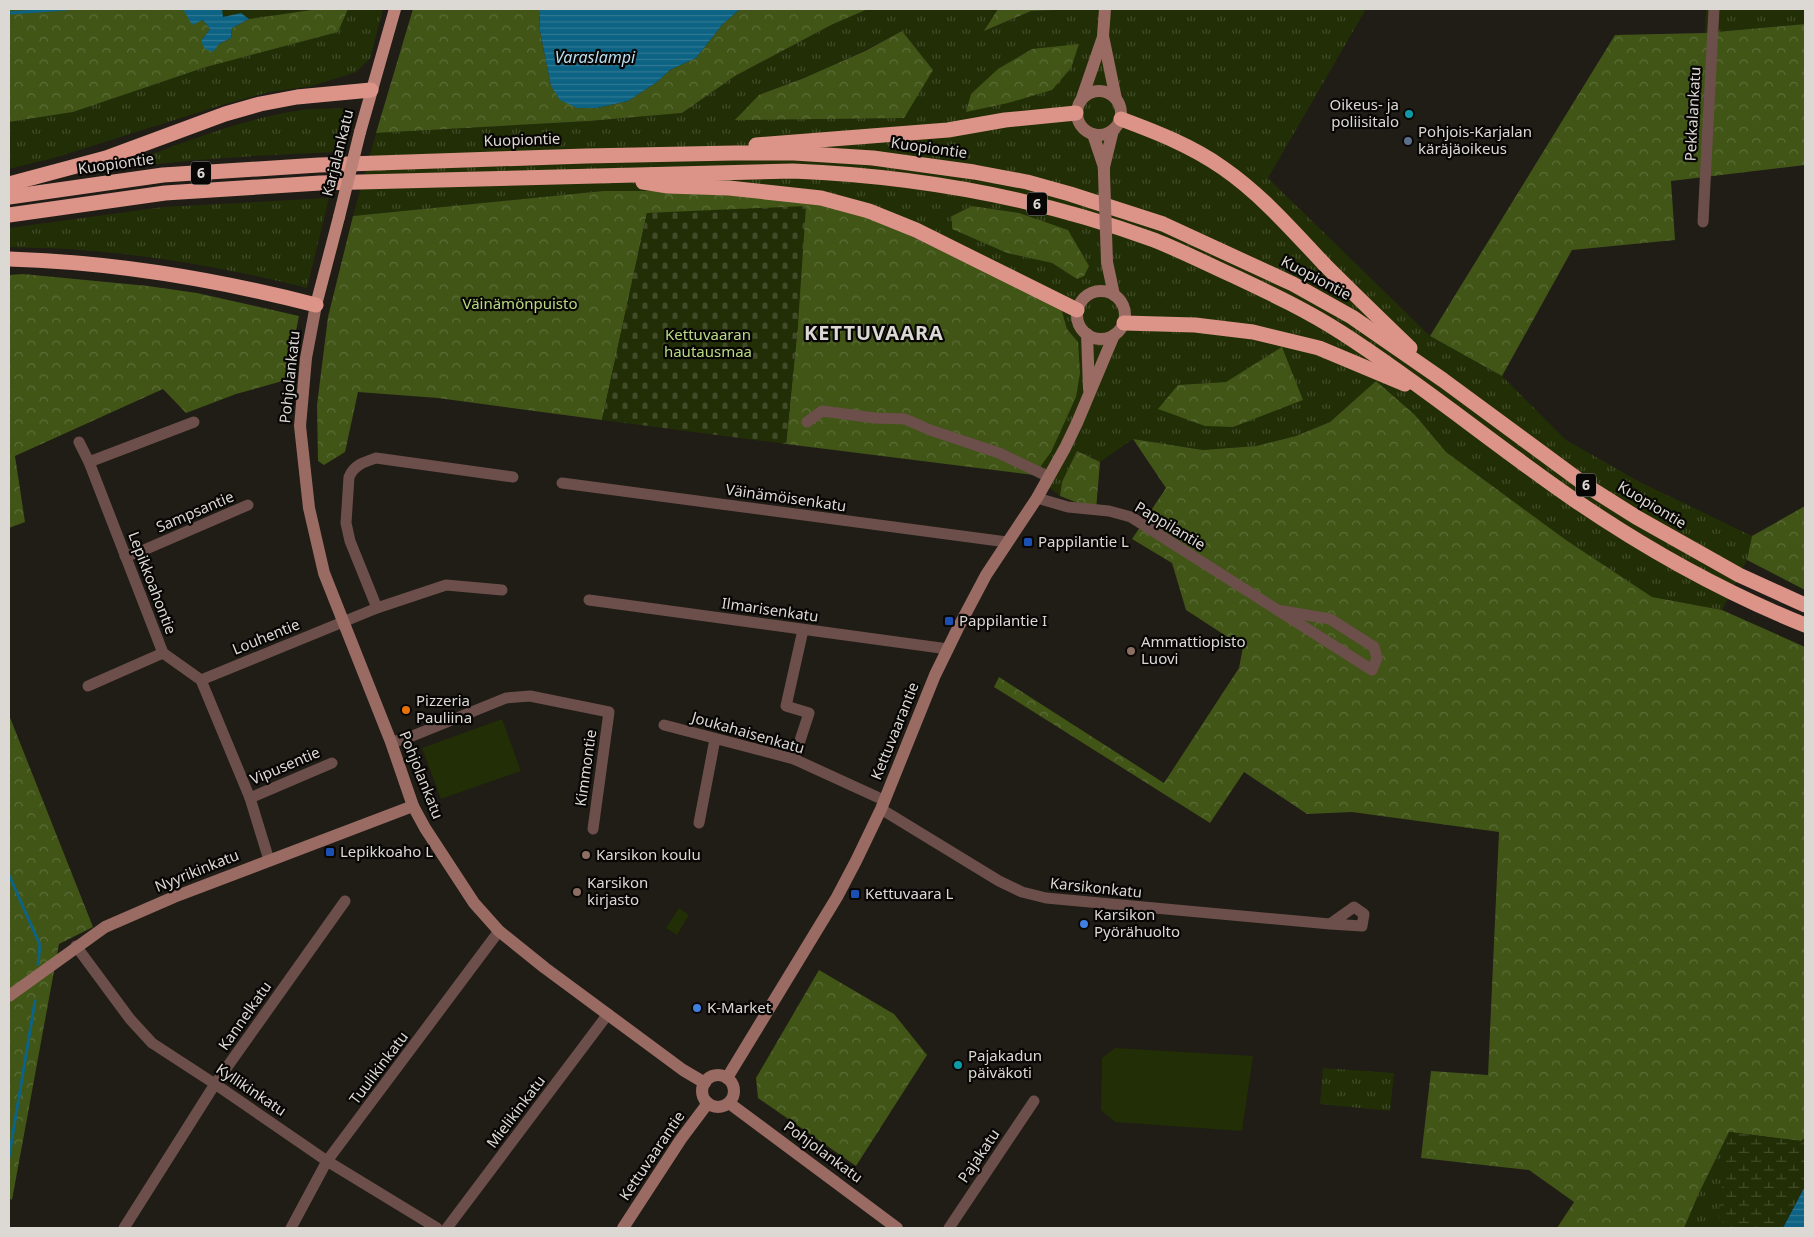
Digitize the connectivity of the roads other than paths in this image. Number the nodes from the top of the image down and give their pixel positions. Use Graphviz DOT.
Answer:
graph roads {
  1 [pos="395,9"];
  2 [pos="1105,9"];
  3 [pos="1714,9"];
  4 [pos="1103,36"];
  5 [pos="371,90"];
  6 [pos="1082,98"];
  7 [pos="1116,99"];
  8 [pos="1076,113"];
  9 [pos="1117,125"];
  10 [pos="1092,134"];
  11 [pos="652,154"];
  12 [pos="1104,171"];
  13 [pos="599,176"];
  14 [pos="9,184"];
  15 [pos="9,197"];
  16 [pos="9,215"];
  17 [pos="1703,222"];
  18 [pos="9,259"];
  19 [pos="1107,262"];
  20 [pos="1095,291"];
  21 [pos="1114,295"];
  22 [pos="316,305"];
  23 [pos="1077,310"];
  24 [pos="1119,329"];
  25 [pos="1086,334"];
  26 [pos="1443,380"];
  27 [pos="1089,394"];
  28 [pos="1431,395"];
  29 [pos="194,422"];
  30 [pos="807,422"];
  31 [pos="79,442"];
  32 [pos="89,462"];
  33 [pos="513,477"];
  34 [pos="1049,477"];
  35 [pos="562,483"];
  36 [pos="1037,498"];
  37 [pos="248,505"];
  38 [pos="1007,542"];
  39 [pos="125,556"];
  40 [pos="502,590"];
  41 [pos="589,600"];
  42 [pos="1805,605"];
  43 [pos="377,608"];
  44 [pos="1277,610"];
  45 [pos="342,622"];
  46 [pos="1805,625"];
  47 [pos="803,630"];
  48 [pos="948,649"];
  49 [pos="163,654"];
  50 [pos="201,680"];
  51 [pos="88,686"];
  52 [pos="664,725"];
  53 [pos="715,739"];
  54 [pos="391,742"];
  55 [pos="794,759"];
  56 [pos="332,763"];
  57 [pos="250,798"];
  58 [pos="879,803"];
  59 [pos="413,806"];
  60 [pos="699,823"];
  61 [pos="593,829"];
  62 [pos="269,860"];
  63 [pos="345,901"];
  64 [pos="1330,924"];
  65 [pos="499,931"];
  66 [pos="76,946"];
  67 [pos="9,996"];
  68 [pos="608,1014"];
  69 [pos="727,1078"];
  70 [pos="705,1083"];
  71 [pos="215,1084"];
  72 [pos="1034,1101"];
  73 [pos="729,1103"];
  74 [pos="708,1104"];
  75 [pos="327,1161"];
  76 [pos="627,1227"];
  77 [pos="124,1228"];
  78 [pos="291,1228"];
  79 [pos="437,1228"];
  80 [pos="447,1228"];
  81 [pos="897,1228"];
  82 [pos="949,1228"];
  1 -- 5 [label="main road, Karjalankatu"];
  2 -- 4 [label="street"];
  3 -- 17 [label="street, Pekkalankatu"];
  4 -- 6 [label="street"];
  4 -- 7 [label="street"];
  5 -- 14 [label="highway"];
  5 -- 22 [label="main road, Karjalankatu, bridge"];
  6 -- 7 [label="street"];
  6 -- 8 [label="street"];
  7 -- 9 [label="street"];
  8 -- 10 [label="street"];
  8 -- 11 [label="highway"];
  9 -- 10 [label="street"];
  9 -- 12 [label="street"];
  9 -- 26 [label="highway"];
  10 -- 12 [label="street"];
  11 -- 15 [label="highway, Kuopiontie / 6"];
  11 -- 26 [label="highway, Kuopiontie / 6"];
  12 -- 19 [label="street, bridge"];
  13 -- 16 [label="highway, 6"];
  13 -- 23 [label="highway"];
  13 -- 28 [label="highway, 6"];
  18 -- 22 [label="highway"];
  19 -- 20 [label="street"];
  19 -- 21 [label="street"];
  20 -- 21 [label="street"];
  20 -- 23 [label="street"];
  21 -- 24 [label="street"];
  22 -- 45 [label="street, Pohjolankatu"];
  23 -- 25 [label="street"];
  24 -- 25 [label="street"];
  24 -- 27 [label="street, Kettuvaarantie"];
  24 -- 28 [label="highway"];
  25 -- 27 [label="street, Kettuvaarantie"];
  26 -- 42 [label="highway, Kuopiontie / 6"];
  27 -- 34 [label="street, Kettuvaarantie"];
  28 -- 46 [label="highway, 6"];
  29 -- 32 [label="street"];
  30 -- 34 [label="street"];
  31 -- 32 [label="street, Lepikkoahontie"];
  32 -- 39 [label="street, Lepikkoahontie"];
  33 -- 43 [label="street"];
  34 -- 36 [label="street, Kettuvaarantie"];
  35 -- 38 [label="street, Väinämöisenkatu"];
  36 -- 38 [label="street, Kettuvaarantie"];
  36 -- 44 [label="street, Pappilantie"];
  37 -- 39 [label="street, Sampsantie"];
  38 -- 48 [label="street, Kettuvaarantie"];
  39 -- 49 [label="street, Lepikkoahontie"];
  40 -- 43 [label="street, Louhentie"];
  41 -- 47 [label="street, Ilmarisenkatu"];
  43 -- 45 [label="street, Louhentie"];
  44 -- 44 [label="street, Pappilantie"];
  45 -- 50 [label="street, Louhentie"];
  45 -- 54 [label="street, Pohjolankatu"];
  47 -- 48 [label="street, Ilmarisenkatu"];
  47 -- 55 [label="street"];
  48 -- 58 [label="street, Kettuvaarantie"];
  49 -- 50 [label="street, Lepikkoahontie"];
  49 -- 51 [label="street"];
  50 -- 57 [label="street"];
  52 -- 53 [label="street, Joukahaisenkatu"];
  53 -- 55 [label="street, Joukahaisenkatu"];
  53 -- 60 [label="street"];
  54 -- 59 [label="street, Pohjolankatu"];
  54 -- 61 [label="street, Kimmontie"];
  55 -- 58 [label="street, Joukahaisenkatu"];
  56 -- 57 [label="street, Vipusentie"];
  57 -- 62 [label="street"];
  58 -- 64 [label="street, Karsikonkatu"];
  58 -- 69 [label="street, Kettuvaarantie"];
  59 -- 62 [label="street, Nyyrikinkatu"];
  59 -- 65 [label="street, Pohjolankatu"];
  62 -- 66 [label="street, Nyyrikinkatu"];
  63 -- 71 [label="street, Kannelkatu"];
  65 -- 68 [label="street, Pohjolankatu"];
  65 -- 75 [label="street, Tuulikinkatu"];
  66 -- 67 [label="street, Nyyrikinkatu"];
  66 -- 71 [label="street, Kyllikinkatu"];
  68 -- 70 [label="street, Pohjolankatu"];
  68 -- 80 [label="street, Mielikinkatu"];
  69 -- 70 [label="street"];
  69 -- 73 [label="street"];
  70 -- 74 [label="street"];
  71 -- 75 [label="street, Kyllikinkatu"];
  71 -- 77 [label="street, Kannelkatu"];
  72 -- 82 [label="street, Pajakatu"];
  73 -- 74 [label="street"];
  73 -- 81 [label="street, Pohjolankatu"];
  74 -- 76 [label="street, Kettuvaarantie"];
  75 -- 78 [label="street, Tuulikinkatu"];
  75 -- 79 [label="street, Kyllikinkatu"];
}
